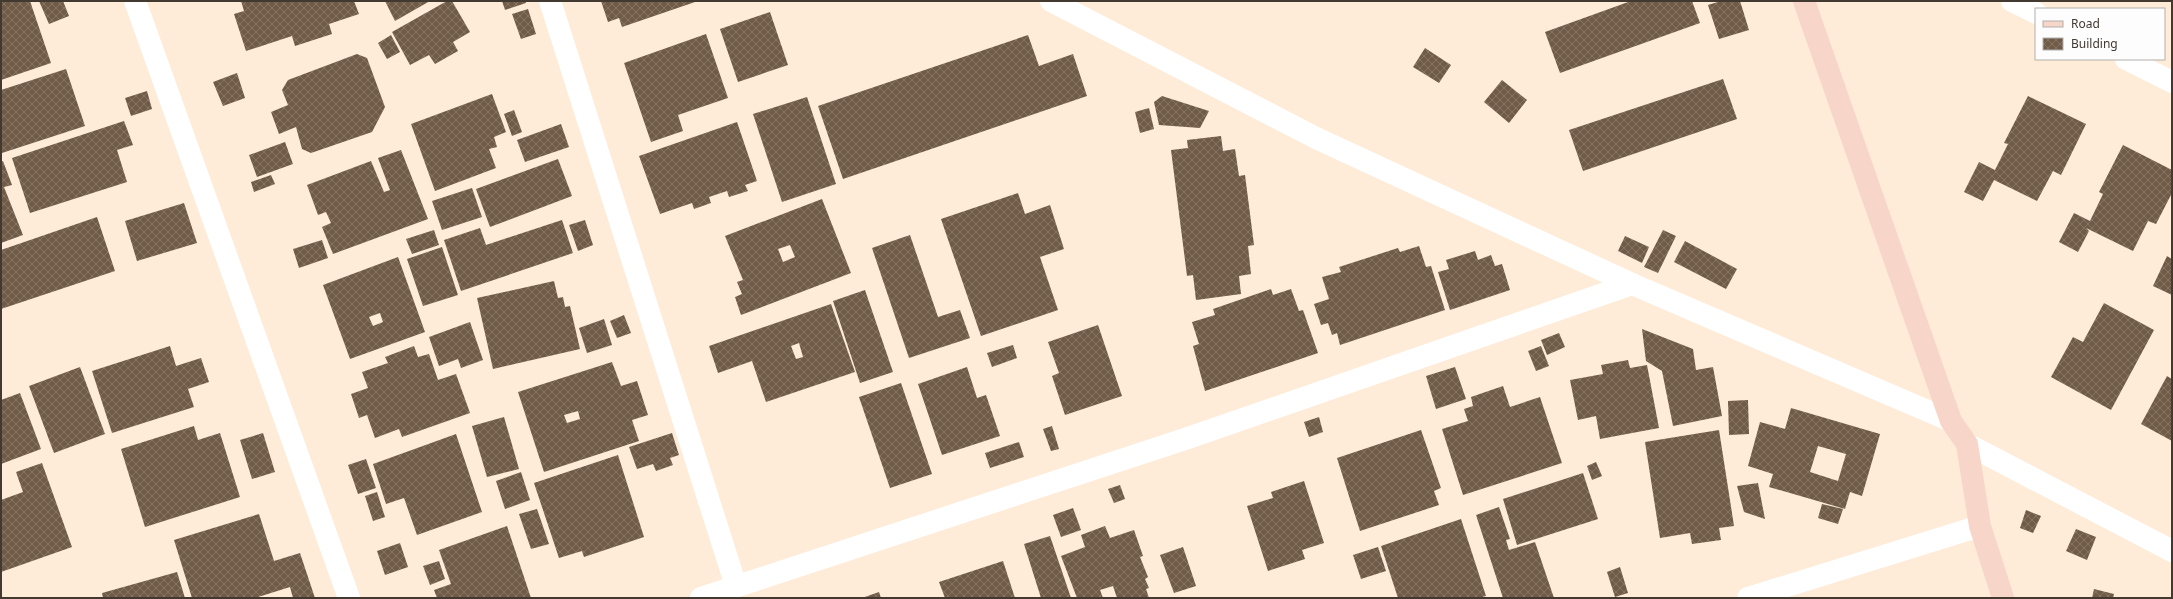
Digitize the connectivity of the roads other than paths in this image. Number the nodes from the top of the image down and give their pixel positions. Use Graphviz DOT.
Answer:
graph roads {
  1 [pos="135,1"];
  2 [pos="550,1"];
  3 [pos="1051,1"];
  4 [pos="1804,1"];
  5 [pos="2012,1"];
  6 [pos="2035,12"];
  7 [pos="2128,60"];
  8 [pos="2172,82"];
  9 [pos="1632,284"];
  10 [pos="1951,420"];
  11 [pos="1966,444"];
  12 [pos="1980,526"];
  13 [pos="2172,551"];
  14 [pos="736,586"];
  15 [pos="349,598"];
  16 [pos="701,598"];
  17 [pos="1748,598"];
  18 [pos="2003,598"];
  1 -- 15 [label="street"];
  2 -- 14 [label="street"];
  3 -- 9 [label="street"];
  4 -- 10 [label="street"];
  5 -- 6 [label="street"];
  7 -- 8 [label="street"];
  9 -- 10 [label="street"];
  9 -- 14 [label="street"];
  10 -- 11 [label="street"];
  11 -- 12 [label="street"];
  11 -- 13 [label="street"];
  12 -- 17 [label="street"];
  12 -- 18 [label="street"];
  14 -- 16 [label="street"];
}
